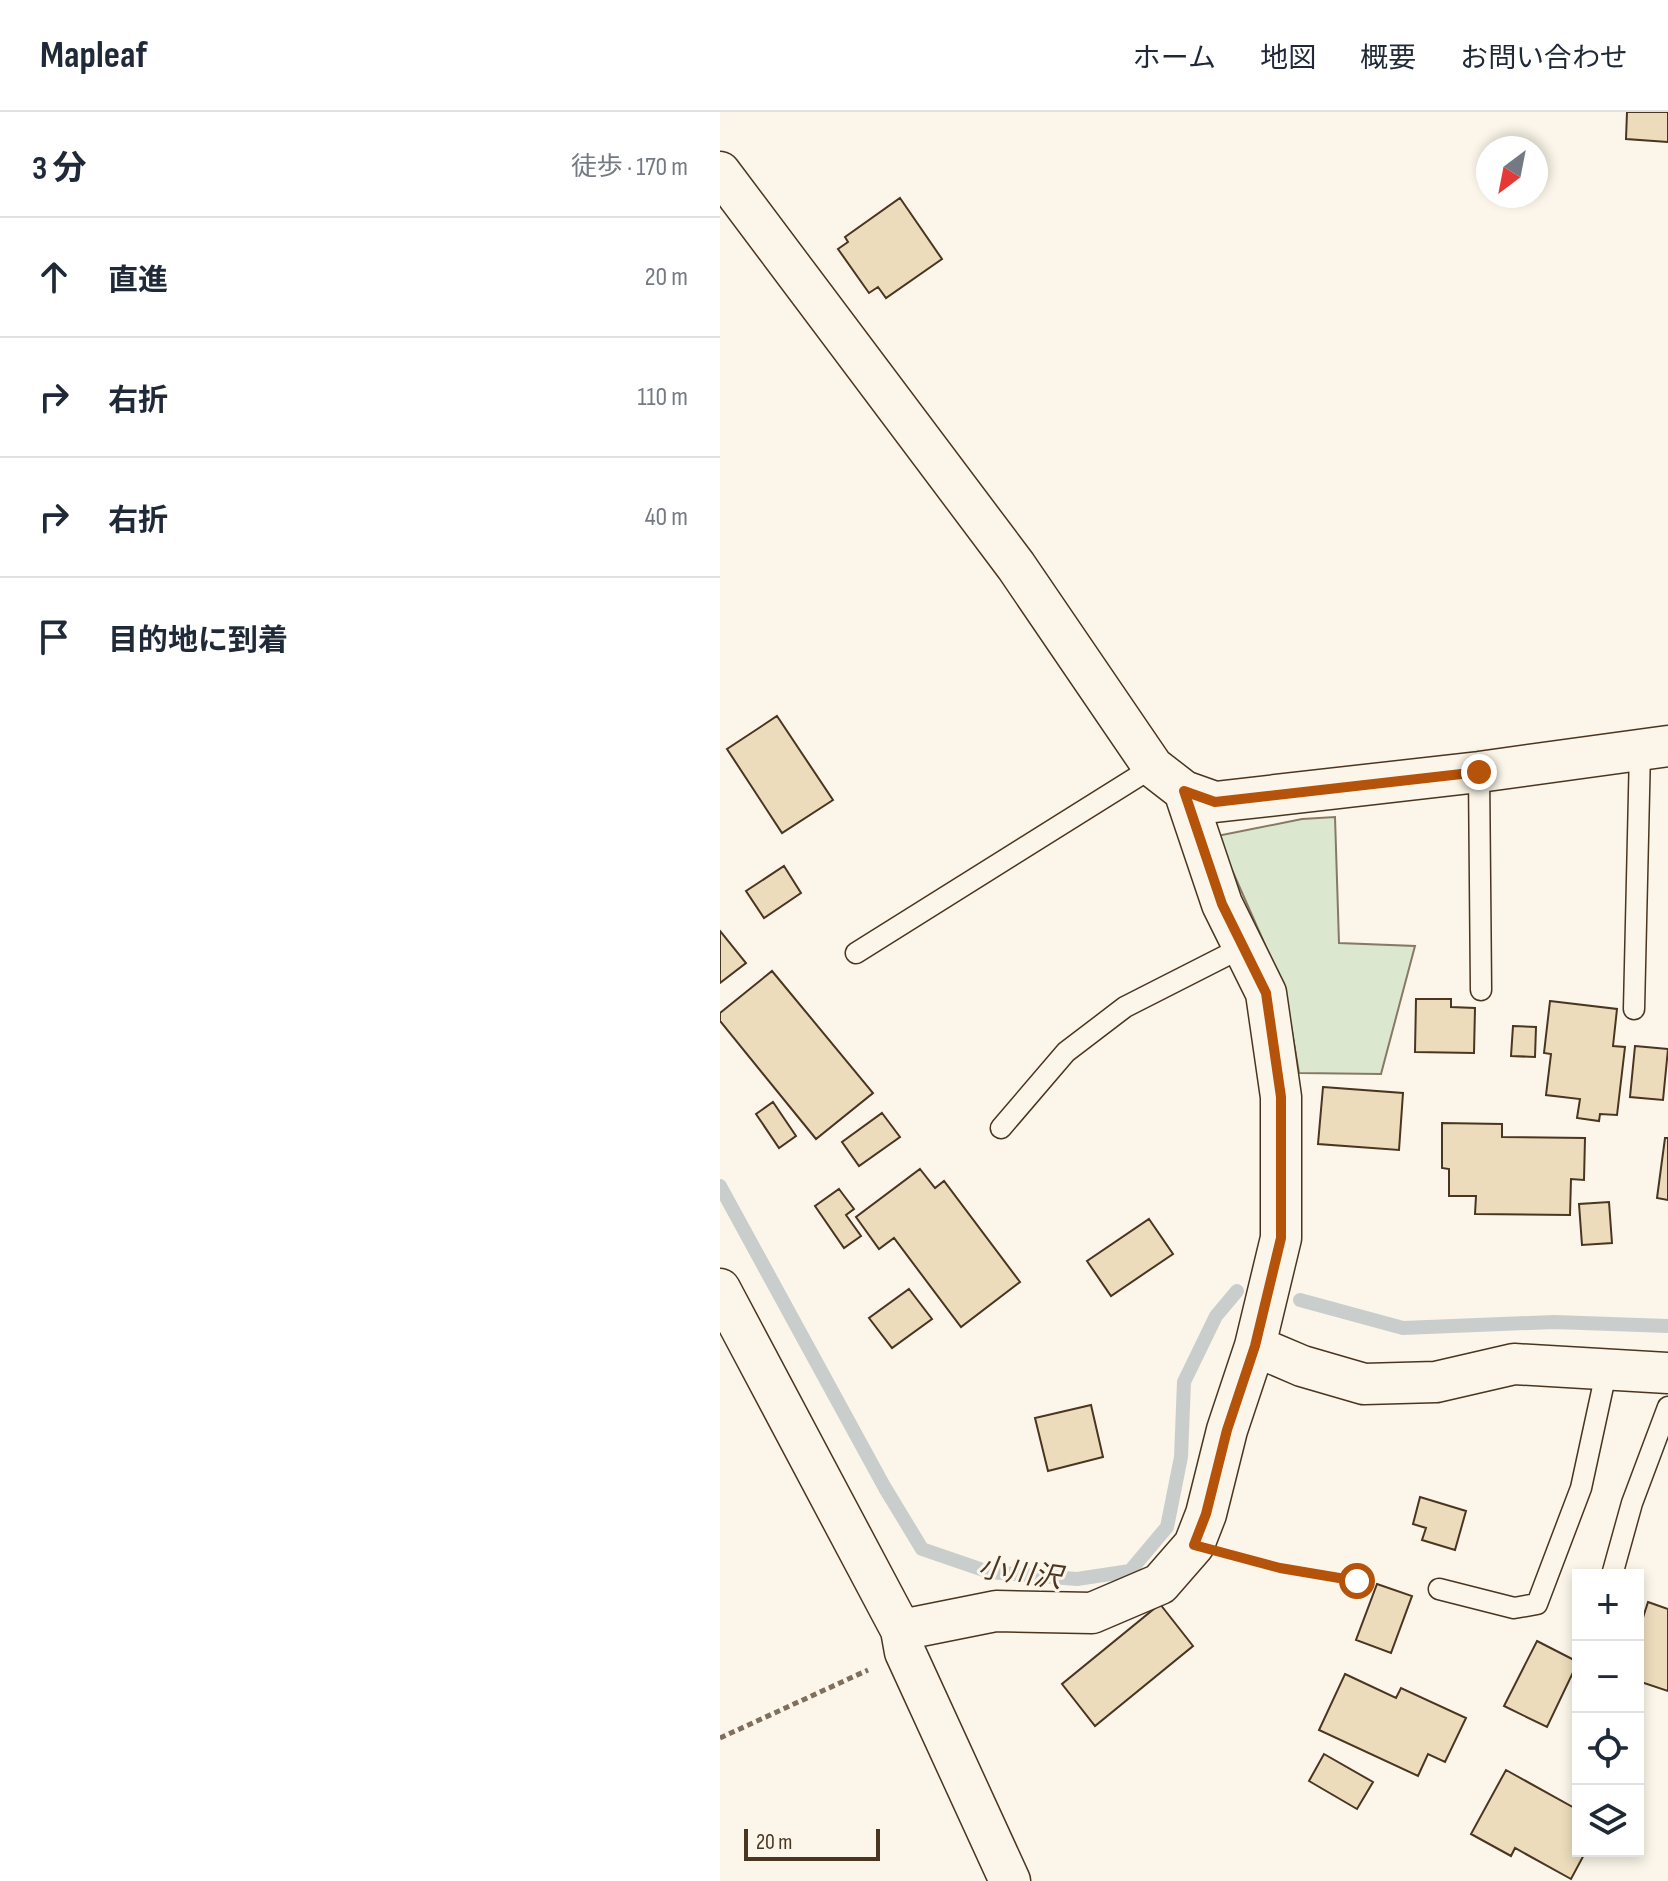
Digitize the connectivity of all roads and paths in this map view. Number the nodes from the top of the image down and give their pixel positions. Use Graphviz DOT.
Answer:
graph roads {
  1 [pos="720,172"];
  2 [pos="1654,748"];
  3 [pos="1153,767"];
  4 [pos="1479,772"];
  5 [pos="1184,791"];
  6 [pos="1243,947"];
  7 [pos="856,953"];
  8 [pos="1481,990"];
  9 [pos="1634,1009"];
  10 [pos="1001,1128"];
  11 [pos="720,1289"];
  12 [pos="1255,1346"];
  13 [pos="1607,1368"];
  14 [pos="1668,1373"];
  15 [pos="1668,1407"];
  16 [pos="1194,1545"];
  17 [pos="1614,1569"];
  18 [pos="1357,1581"];
  19 [pos="1439,1589"];
  20 [pos="903,1641"];
  21 [pos="720,1738"];
  22 [pos="1010,1881"];
  1 -- 3 [label="street"];
  2 -- 4 [label="street"];
  2 -- 9 [label="lane"];
  3 -- 5 [label="street"];
  3 -- 7 [label="lane"];
  4 -- 5 [label="street"];
  4 -- 8 [label="lane"];
  5 -- 6 [label="street"];
  6 -- 10 [label="lane"];
  6 -- 12 [label="street"];
  11 -- 20 [label="street"];
  12 -- 13 [label="street"];
  12 -- 16 [label="street"];
  13 -- 14 [label="street"];
  13 -- 19 [label="lane"];
  15 -- 17 [label="lane"];
  16 -- 18 [label="path"];
  16 -- 20 [label="street"];
  20 -- 21 [label="path"];
  20 -- 22 [label="street"];
}
